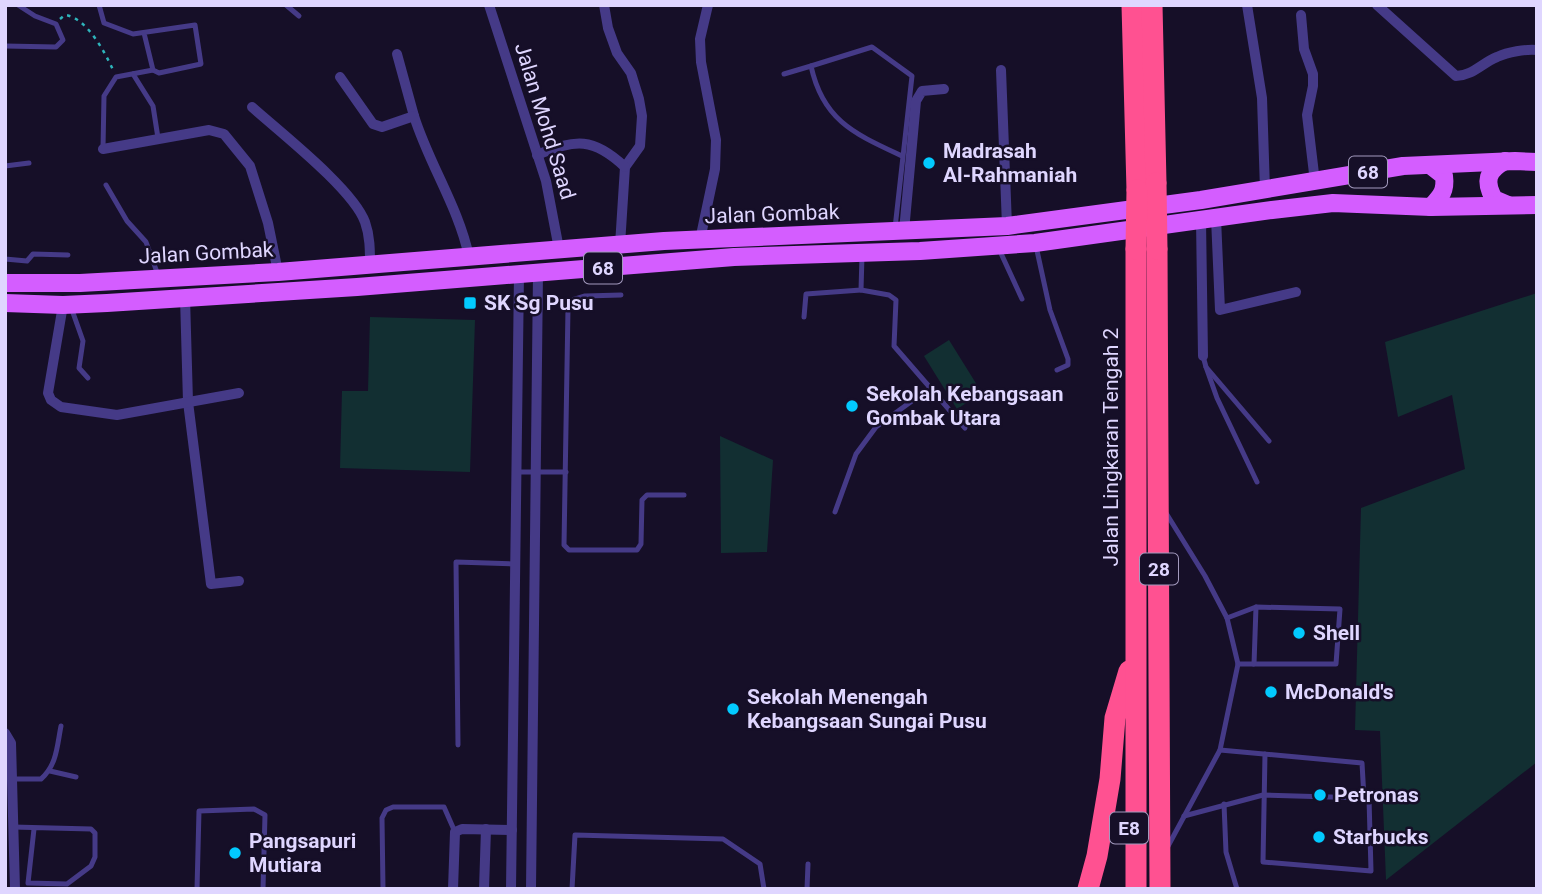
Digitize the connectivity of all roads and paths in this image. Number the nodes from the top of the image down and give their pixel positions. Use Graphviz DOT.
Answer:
graph roads {
  1 [pos="18,5"];
  2 [pos="99,5"];
  3 [pos="286,5"];
  4 [pos="489,5"];
  5 [pos="604,5"];
  6 [pos="708,5"];
  7 [pos="1132,5"];
  8 [pos="1152,5"];
  9 [pos="1247,5"];
  10 [pos="1377,5"];
  11 [pos="65,15"];
  12 [pos="1301,15"];
  13 [pos="299,16"];
  14 [pos="144,33"];
  15 [pos="5,46"];
  16 [pos="1537,50"];
  17 [pos="397,54"];
  18 [pos="811,66"];
  19 [pos="153,70"];
  20 [pos="1001,70"];
  21 [pos="134,74"];
  22 [pos="784,74"];
  23 [pos="116,77"];
  24 [pos="340,77"];
  25 [pos="944,89"];
  26 [pos="252,107"];
  27 [pos="414,116"];
  28 [pos="159,139"];
  29 [pos="103,149"];
  30 [pos="537,155"];
  31 [pos="902,156"];
  32 [pos="1505,161"];
  33 [pos="1537,162"];
  34 [pos="29,163"];
  35 [pos="1430,165"];
  36 [pos="5,166"];
  37 [pos="625,167"];
  38 [pos="1315,182"];
  39 [pos="106,185"];
  40 [pos="1147,187"];
  41 [pos="1265,190"];
  42 [pos="1537,205"];
  43 [pos="1512,206"];
  44 [pos="1431,207"];
  45 [pos="1208,219"];
  46 [pos="1007,226"];
  47 [pos="900,231"];
  48 [pos="700,240"];
  49 [pos="1035,243"];
  50 [pos="620,245"];
  51 [pos="998,246"];
  52 [pos="559,249"];
  53 [pos="1147,249"];
  54 [pos="862,252"];
  55 [pos="68,255"];
  56 [pos="469,257"];
  57 [pos="5,260"];
  58 [pos="370,265"];
  59 [pos="278,272"];
  60 [pos="529,273"];
  61 [pos="159,278"];
  62 [pos="5,284"];
  63 [pos="861,290"];
  64 [pos="1296,292"];
  65 [pos="621,295"];
  66 [pos="185,297"];
  67 [pos="1022,299"];
  68 [pos="5,303"];
  69 [pos="67,305"];
  70 [pos="804,317"];
  71 [pos="1205,362"];
  72 [pos="1057,370"];
  73 [pos="88,378"];
  74 [pos="930,388"];
  75 [pos="239,393"];
  76 [pos="188,402"];
  77 [pos="965,428"];
  78 [pos="1269,442"];
  79 [pos="516,472"];
  80 [pos="535,472"];
  81 [pos="566,472"];
  82 [pos="1257,482"];
  83 [pos="684,495"];
  84 [pos="1158,501"];
  85 [pos="835,512"];
  86 [pos="515,564"];
  87 [pos="239,581"];
  88 [pos="1256,607"];
  89 [pos="1227,618"];
  90 [pos="1136,651"];
  91 [pos="1238,664"];
  92 [pos="1254,664"];
  93 [pos="61,726"];
  94 [pos="513,727"];
  95 [pos="533,728"];
  96 [pos="5,733"];
  97 [pos="458,745"];
  98 [pos="1220,750"];
  99 [pos="1265,754"];
  100 [pos="1135,767"];
  101 [pos="50,771"];
  102 [pos="76,777"];
  103 [pos="13,779"];
  104 [pos="1263,795"];
  105 [pos="1364,798"];
  106 [pos="1224,804"];
  107 [pos="1184,816"];
  108 [pos="13,827"];
  109 [pos="34,829"];
  110 [pos="486,829"];
  111 [pos="512,830"];
  112 [pos="455,832"];
  113 [pos="1160,862"];
  114 [pos="808,864"];
  115 [pos="15,889"];
  116 [pos="197,889"];
  117 [pos="263,889"];
  118 [pos="383,889"];
  119 [pos="453,889"];
  120 [pos="484,889"];
  121 [pos="511,889"];
  122 [pos="530,889"];
  123 [pos="572,889"];
  124 [pos="764,889"];
  125 [pos="807,889"];
  126 [pos="1088,889"];
  127 [pos="1122,889"];
  128 [pos="1136,889"];
  129 [pos="1160,889"];
  130 [pos="1237,889"];
  1 -- 15 [label="lane"];
  2 -- 14 [label="lane"];
  3 -- 13 [label="lane"];
  4 -- 30 [label="street, Jalan Mohd Saad"];
  5 -- 37 [label="street"];
  6 -- 48 [label="street"];
  7 -- 40 [label="highway, Jalan Lingkaran Tengah 2 / 28"];
  8 -- 40 [label="highway, Jalan Lingkaran Tengah 2 / 28"];
  9 -- 41 [label="street"];
  10 -- 16 [label="street"];
  11 -- 23 [label="path"];
  12 -- 38 [label="street"];
  14 -- 19 [label="lane"];
  14 -- 19 [label="lane"];
  17 -- 27 [label="street"];
  18 -- 22 [label="lane"];
  18 -- 31 [label="lane"];
  18 -- 31 [label="lane"];
  19 -- 21 [label="lane"];
  20 -- 46 [label="street"];
  21 -- 23 [label="lane"];
  21 -- 28 [label="lane"];
  23 -- 29 [label="lane"];
  24 -- 27 [label="street"];
  25 -- 47 [label="street"];
  26 -- 58 [label="street"];
  27 -- 56 [label="street"];
  28 -- 29 [label="street"];
  28 -- 59 [label="street"];
  30 -- 37 [label="street"];
  30 -- 52 [label="street, Jalan Mohd Saad"];
  31 -- 47 [label="lane"];
  32 -- 33 [label="main road, Jalan Gombak / 68"];
  32 -- 35 [label="main road, Jalan Gombak / 68"];
  32 -- 43 [label="main road"];
  34 -- 36 [label="lane"];
  35 -- 38 [label="main road, Jalan Gombak / 68"];
  35 -- 44 [label="main road"];
  37 -- 50 [label="street"];
  38 -- 41 [label="main road, Jalan Gombak / 68"];
  39 -- 61 [label="lane"];
  40 -- 53 [label="highway, Jalan Lingkaran Tengah 2 / 28, bridge"];
  41 -- 46 [label="main road, Jalan Gombak / 68"];
  42 -- 43 [label="main road, Jalan Gombak / 68"];
  43 -- 44 [label="main road, Jalan Gombak / 68"];
  44 -- 45 [label="main road, Jalan Gombak / 68"];
  45 -- 49 [label="main road, Jalan Gombak / 68"];
  45 -- 64 [label="street"];
  45 -- 71 [label="street"];
  46 -- 47 [label="main road, Jalan Gombak / 68"];
  47 -- 48 [label="main road, Jalan Gombak / 68"];
  48 -- 50 [label="main road, Jalan Gombak / 68"];
  49 -- 51 [label="main road, Jalan Gombak / 68"];
  49 -- 72 [label="lane"];
  50 -- 52 [label="main road, Jalan Gombak / 68"];
  51 -- 54 [label="main road, Jalan Gombak / 68"];
  51 -- 67 [label="lane"];
  52 -- 56 [label="main road, Jalan Gombak / 68"];
  53 -- 84 [label="highway, Jalan Lingkaran Tengah 2 / 28"];
  53 -- 90 [label="highway, Jalan Lingkaran Tengah 2 / 28"];
  54 -- 60 [label="main road, Jalan Gombak / 68"];
  54 -- 63 [label="lane"];
  55 -- 57 [label="lane"];
  56 -- 58 [label="main road, Jalan Gombak / 68"];
  58 -- 59 [label="main road, Jalan Gombak / 68"];
  59 -- 61 [label="main road, Jalan Gombak / 68"];
  60 -- 66 [label="main road, Jalan Gombak / 68"];
  60 -- 79 [label="street"];
  60 -- 80 [label="street"];
  61 -- 62 [label="main road, Jalan Gombak / 68"];
  63 -- 70 [label="lane"];
  63 -- 74 [label="lane"];
  65 -- 81 [label="lane"];
  66 -- 69 [label="main road, Jalan Gombak / 68"];
  66 -- 76 [label="street"];
  68 -- 69 [label="main road, Jalan Gombak / 68"];
  69 -- 73 [label="lane"];
  69 -- 76 [label="street"];
  71 -- 78 [label="lane"];
  71 -- 82 [label="lane"];
  74 -- 77 [label="lane"];
  74 -- 85 [label="lane"];
  75 -- 76 [label="street"];
  76 -- 87 [label="street"];
  79 -- 80 [label="lane"];
  79 -- 86 [label="street"];
  80 -- 81 [label="lane"];
  80 -- 95 [label="street"];
  81 -- 83 [label="lane"];
  84 -- 89 [label="lane"];
  84 -- 113 [label="highway, Jalan Lingkaran Tengah 2 / 28"];
  86 -- 94 [label="street"];
  86 -- 97 [label="lane"];
  88 -- 89 [label="lane"];
  88 -- 92 [label="lane"];
  88 -- 92 [label="lane"];
  89 -- 91 [label="lane"];
  90 -- 100 [label="highway, Jalan Lingkaran Tengah 2 / 28"];
  90 -- 126 [label="highway"];
  91 -- 92 [label="lane"];
  91 -- 98 [label="lane"];
  93 -- 101 [label="lane"];
  94 -- 95 [label="street"];
  94 -- 111 [label="street"];
  95 -- 122 [label="street"];
  96 -- 103 [label="street"];
  98 -- 99 [label="lane"];
  98 -- 107 [label="lane"];
  99 -- 104 [label="lane"];
  99 -- 105 [label="lane"];
  100 -- 127 [label="highway, E8"];
  100 -- 128 [label="highway, Jalan Lingkaran Tengah 2 / 28"];
  101 -- 102 [label="lane"];
  101 -- 103 [label="lane"];
  103 -- 108 [label="street"];
  104 -- 105 [label="lane"];
  104 -- 105 [label="lane"];
  104 -- 106 [label="lane"];
  106 -- 107 [label="lane"];
  106 -- 130 [label="lane"];
  107 -- 113 [label="lane"];
  108 -- 109 [label="lane"];
  108 -- 115 [label="street"];
  109 -- 109 [label="lane"];
  110 -- 111 [label="street"];
  110 -- 112 [label="street"];
  110 -- 120 [label="street"];
  111 -- 121 [label="street"];
  112 -- 118 [label="lane"];
  112 -- 119 [label="street"];
  113 -- 129 [label="highway, Jalan Lingkaran Tengah 2 / 28"];
  114 -- 125 [label="lane"];
  116 -- 117 [label="lane"];
  123 -- 124 [label="lane"];
}
